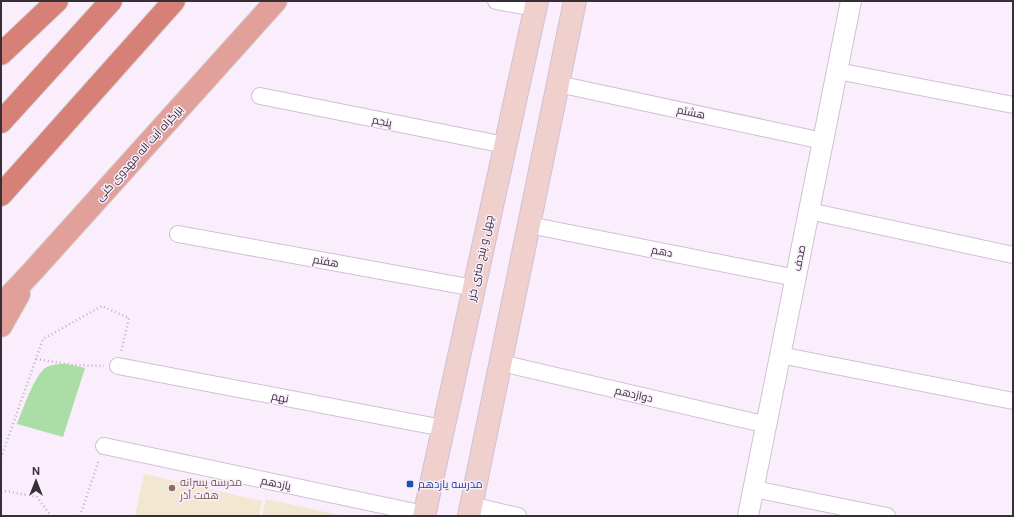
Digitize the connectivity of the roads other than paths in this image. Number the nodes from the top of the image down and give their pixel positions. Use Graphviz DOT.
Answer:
graph roads {
  1 [pos="57,1"];
  2 [pos="111,1"];
  3 [pos="174,1"];
  4 [pos="276,1"];
  5 [pos="496,1"];
  6 [pos="575,1"];
  7 [pos="851,1"];
  8 [pos="536,4"];
  9 [pos="1,54"];
  10 [pos="836,71"];
  11 [pos="558,84"];
  12 [pos="260,96"];
  13 [pos="1013,105"];
  14 [pos="1,122"];
  15 [pos="823,141"];
  16 [pos="505,145"];
  17 [pos="1,195"];
  18 [pos="809,211"];
  19 [pos="529,225"];
  20 [pos="178,234"];
  21 [pos="1013,255"];
  22 [pos="32,272"];
  23 [pos="796,278"];
  24 [pos="474,288"];
  25 [pos="1,305"];
  26 [pos="1,326"];
  27 [pos="780,355"];
  28 [pos="500,363"];
  29 [pos="118,366"];
  30 [pos="1013,401"];
  31 [pos="766,425"];
  32 [pos="443,428"];
  33 [pos="104,446"];
  34 [pos="754,489"];
  35 [pos="470,511"];
  36 [pos="424,515"];
  37 [pos="518,516"];
  38 [pos="748,516"];
  39 [pos="887,516"];
  1 -- 9 [label="highway"];
  2 -- 14 [label="highway"];
  3 -- 17 [label="highway"];
  4 -- 22 [label="main road, بزرگراه آیت اله مهدوی کنی"];
  5 -- 8 [label="street"];
  6 -- 11 [label="main road"];
  7 -- 10 [label="street, صدف"];
  8 -- 16 [label="main road, چهل و پنج متری خزر"];
  10 -- 13 [label="street"];
  10 -- 15 [label="street, صدف"];
  11 -- 15 [label="street, هشتم"];
  11 -- 19 [label="main road"];
  12 -- 16 [label="street, پنجم"];
  15 -- 18 [label="street, صدف"];
  16 -- 24 [label="main road, چهل و پنج متری خزر"];
  18 -- 21 [label="street"];
  18 -- 23 [label="street, صدف"];
  19 -- 23 [label="street, دهم"];
  19 -- 28 [label="main road"];
  20 -- 24 [label="street, هفتم"];
  22 -- 25 [label="main road, بزرگراه آیت اله مهدوی کنی"];
  22 -- 26 [label="main road"];
  23 -- 27 [label="street, صدف"];
  24 -- 32 [label="main road, چهل و پنج متری خزر"];
  27 -- 30 [label="street"];
  27 -- 31 [label="street, صدف"];
  28 -- 31 [label="street, دوازدهم"];
  28 -- 35 [label="main road"];
  29 -- 32 [label="street, نهم"];
  31 -- 34 [label="street, صدف"];
  32 -- 36 [label="main road, چهل و پنج متری خزر"];
  33 -- 36 [label="street, یازدهم"];
  34 -- 38 [label="street, صدف"];
  34 -- 39 [label="street"];
  35 -- 37 [label="street"];
}
